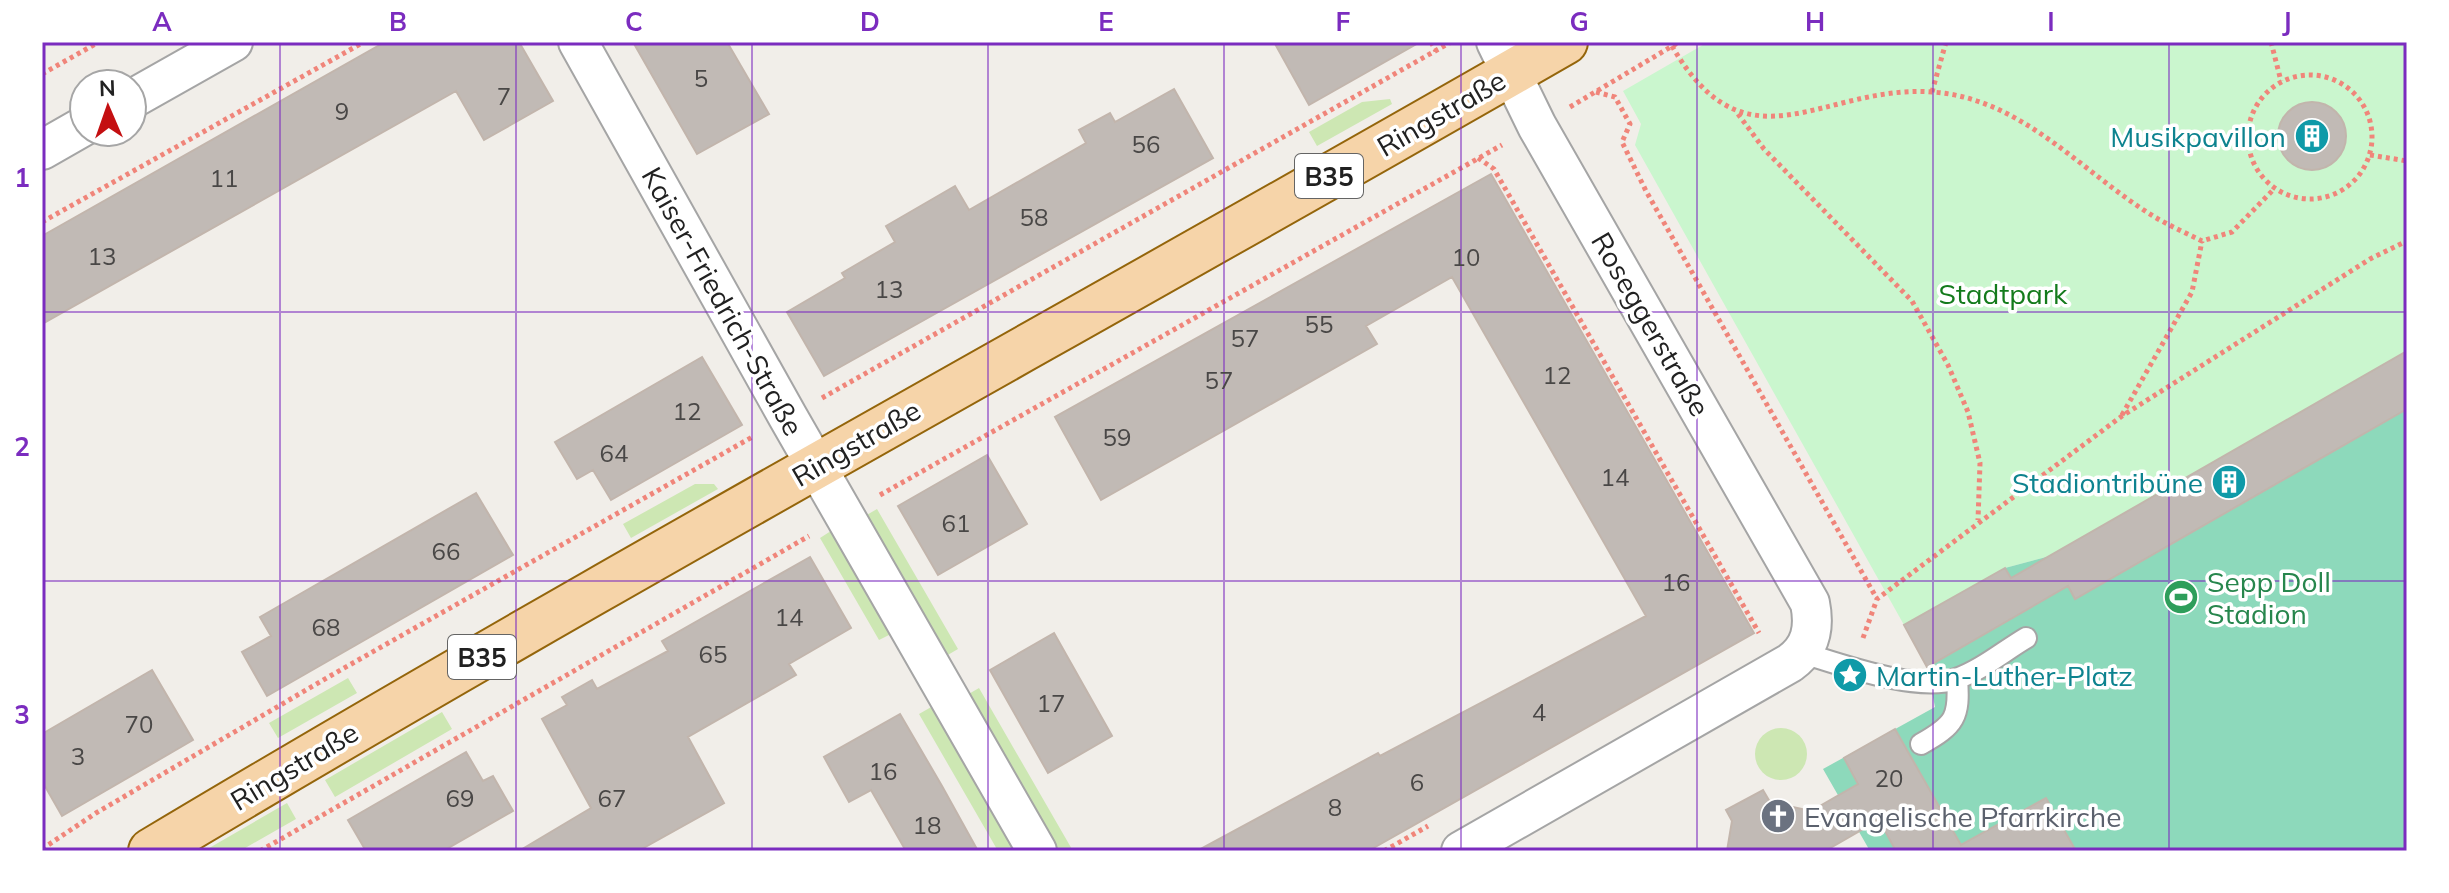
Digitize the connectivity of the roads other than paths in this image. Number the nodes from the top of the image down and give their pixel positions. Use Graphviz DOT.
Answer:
graph roads {
  1 [pos="233,42"];
  2 [pos="578,42"];
  3 [pos="1565,42"];
  4 [pos="1503,57"];
  5 [pos="148,90"];
  6 [pos="68,135"];
  7 [pos="42,150"];
  8 [pos="816,466"];
  9 [pos="2026,638"];
  10 [pos="1803,653"];
  11 [pos="1957,679"];
  12 [pos="1921,744"];
  13 [pos="151,851"];
  14 [pos="1037,851"];
  15 [pos="1461,851"];
  1 -- 5 [label="street"];
  2 -- 8 [label="street, Kaiser-Friedrich-Straße"];
  3 -- 4 [label="main road, Ringstraße / B35"];
  4 -- 8 [label="main road, Ringstraße / B35"];
  4 -- 10 [label="street, Roseggerstraße"];
  6 -- 7 [label="street"];
  8 -- 13 [label="main road, Ringstraße / B35"];
  8 -- 14 [label="street, Kaiser-Friedrich-Straße"];
  9 -- 11 [label="lane"];
  10 -- 11 [label="lane"];
  10 -- 15 [label="street"];
  11 -- 12 [label="lane"];
}
